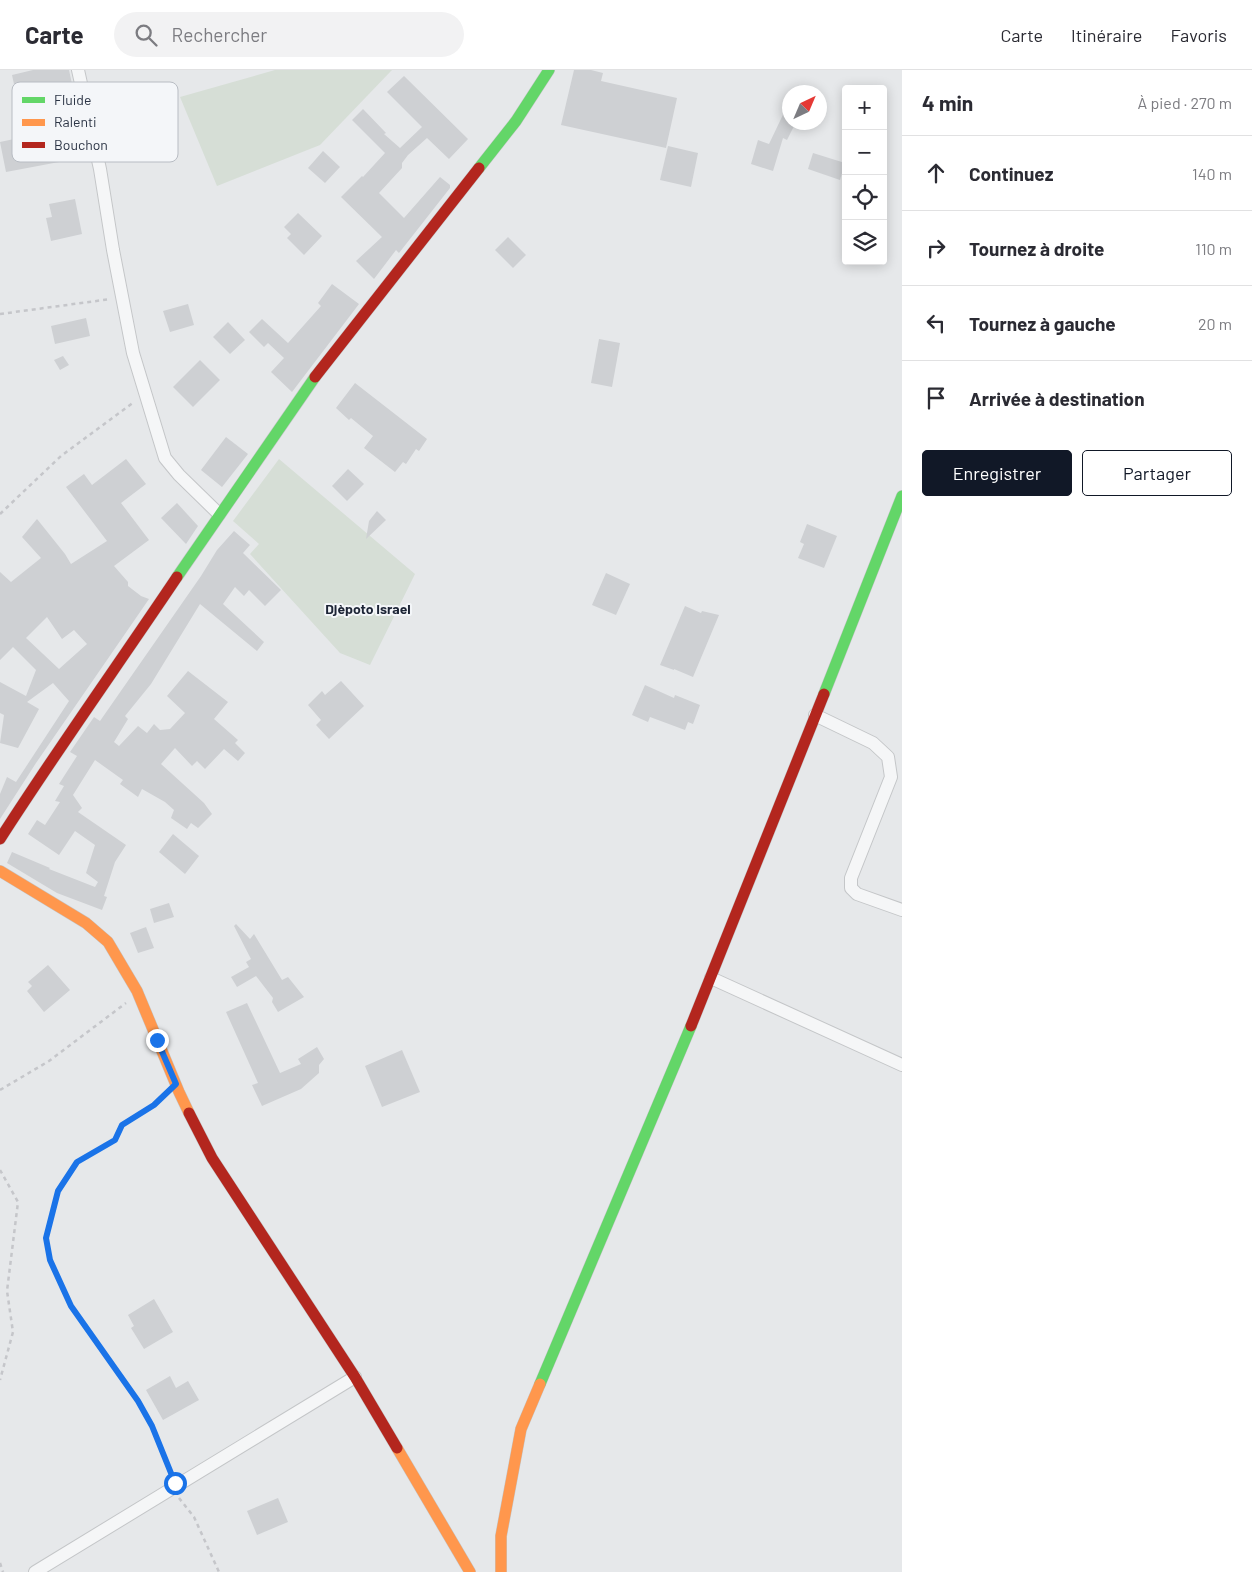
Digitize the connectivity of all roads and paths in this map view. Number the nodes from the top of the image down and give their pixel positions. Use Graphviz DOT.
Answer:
graph roads {
  1 [pos="549,70"];
  2 [pos="98,162"];
  3 [pos="122,298"];
  4 [pos="0,314"];
  5 [pos="146,394"];
  6 [pos="902,496"];
  7 [pos="0,514"];
  8 [pos="219,514"];
  9 [pos="815,715"];
  10 [pos="0,839"];
  11 [pos="0,871"];
  12 [pos="902,910"];
  13 [pos="711,978"];
  14 [pos="137,991"];
  15 [pos="902,1065"];
  16 [pos="176,1084"];
  17 [pos="0,1090"];
  18 [pos="0,1170"];
  19 [pos="355,1377"];
  20 [pos="0,1380"];
  21 [pos="176,1487"];
  22 [pos="0,1563"];
  23 [pos="3,1572"];
  24 [pos="35,1572"];
  25 [pos="219,1572"];
  26 [pos="470,1572"];
  27 [pos="501,1572"];
  1 -- 8 [label="street"];
  2 -- 3 [label="street"];
  3 -- 4 [label="path"];
  3 -- 5 [label="street"];
  5 -- 7 [label="path"];
  5 -- 8 [label="street"];
  6 -- 9 [label="street"];
  8 -- 10 [label="street"];
  9 -- 12 [label="street"];
  9 -- 13 [label="street"];
  11 -- 14 [label="street"];
  13 -- 15 [label="street"];
  13 -- 27 [label="street"];
  14 -- 16 [label="street"];
  14 -- 17 [label="path"];
  16 -- 19 [label="street"];
  16 -- 21 [label="path"];
  18 -- 20 [label="path"];
  19 -- 21 [label="street"];
  19 -- 26 [label="street"];
  21 -- 24 [label="street"];
  21 -- 25 [label="path"];
  22 -- 23 [label="path"];
}
